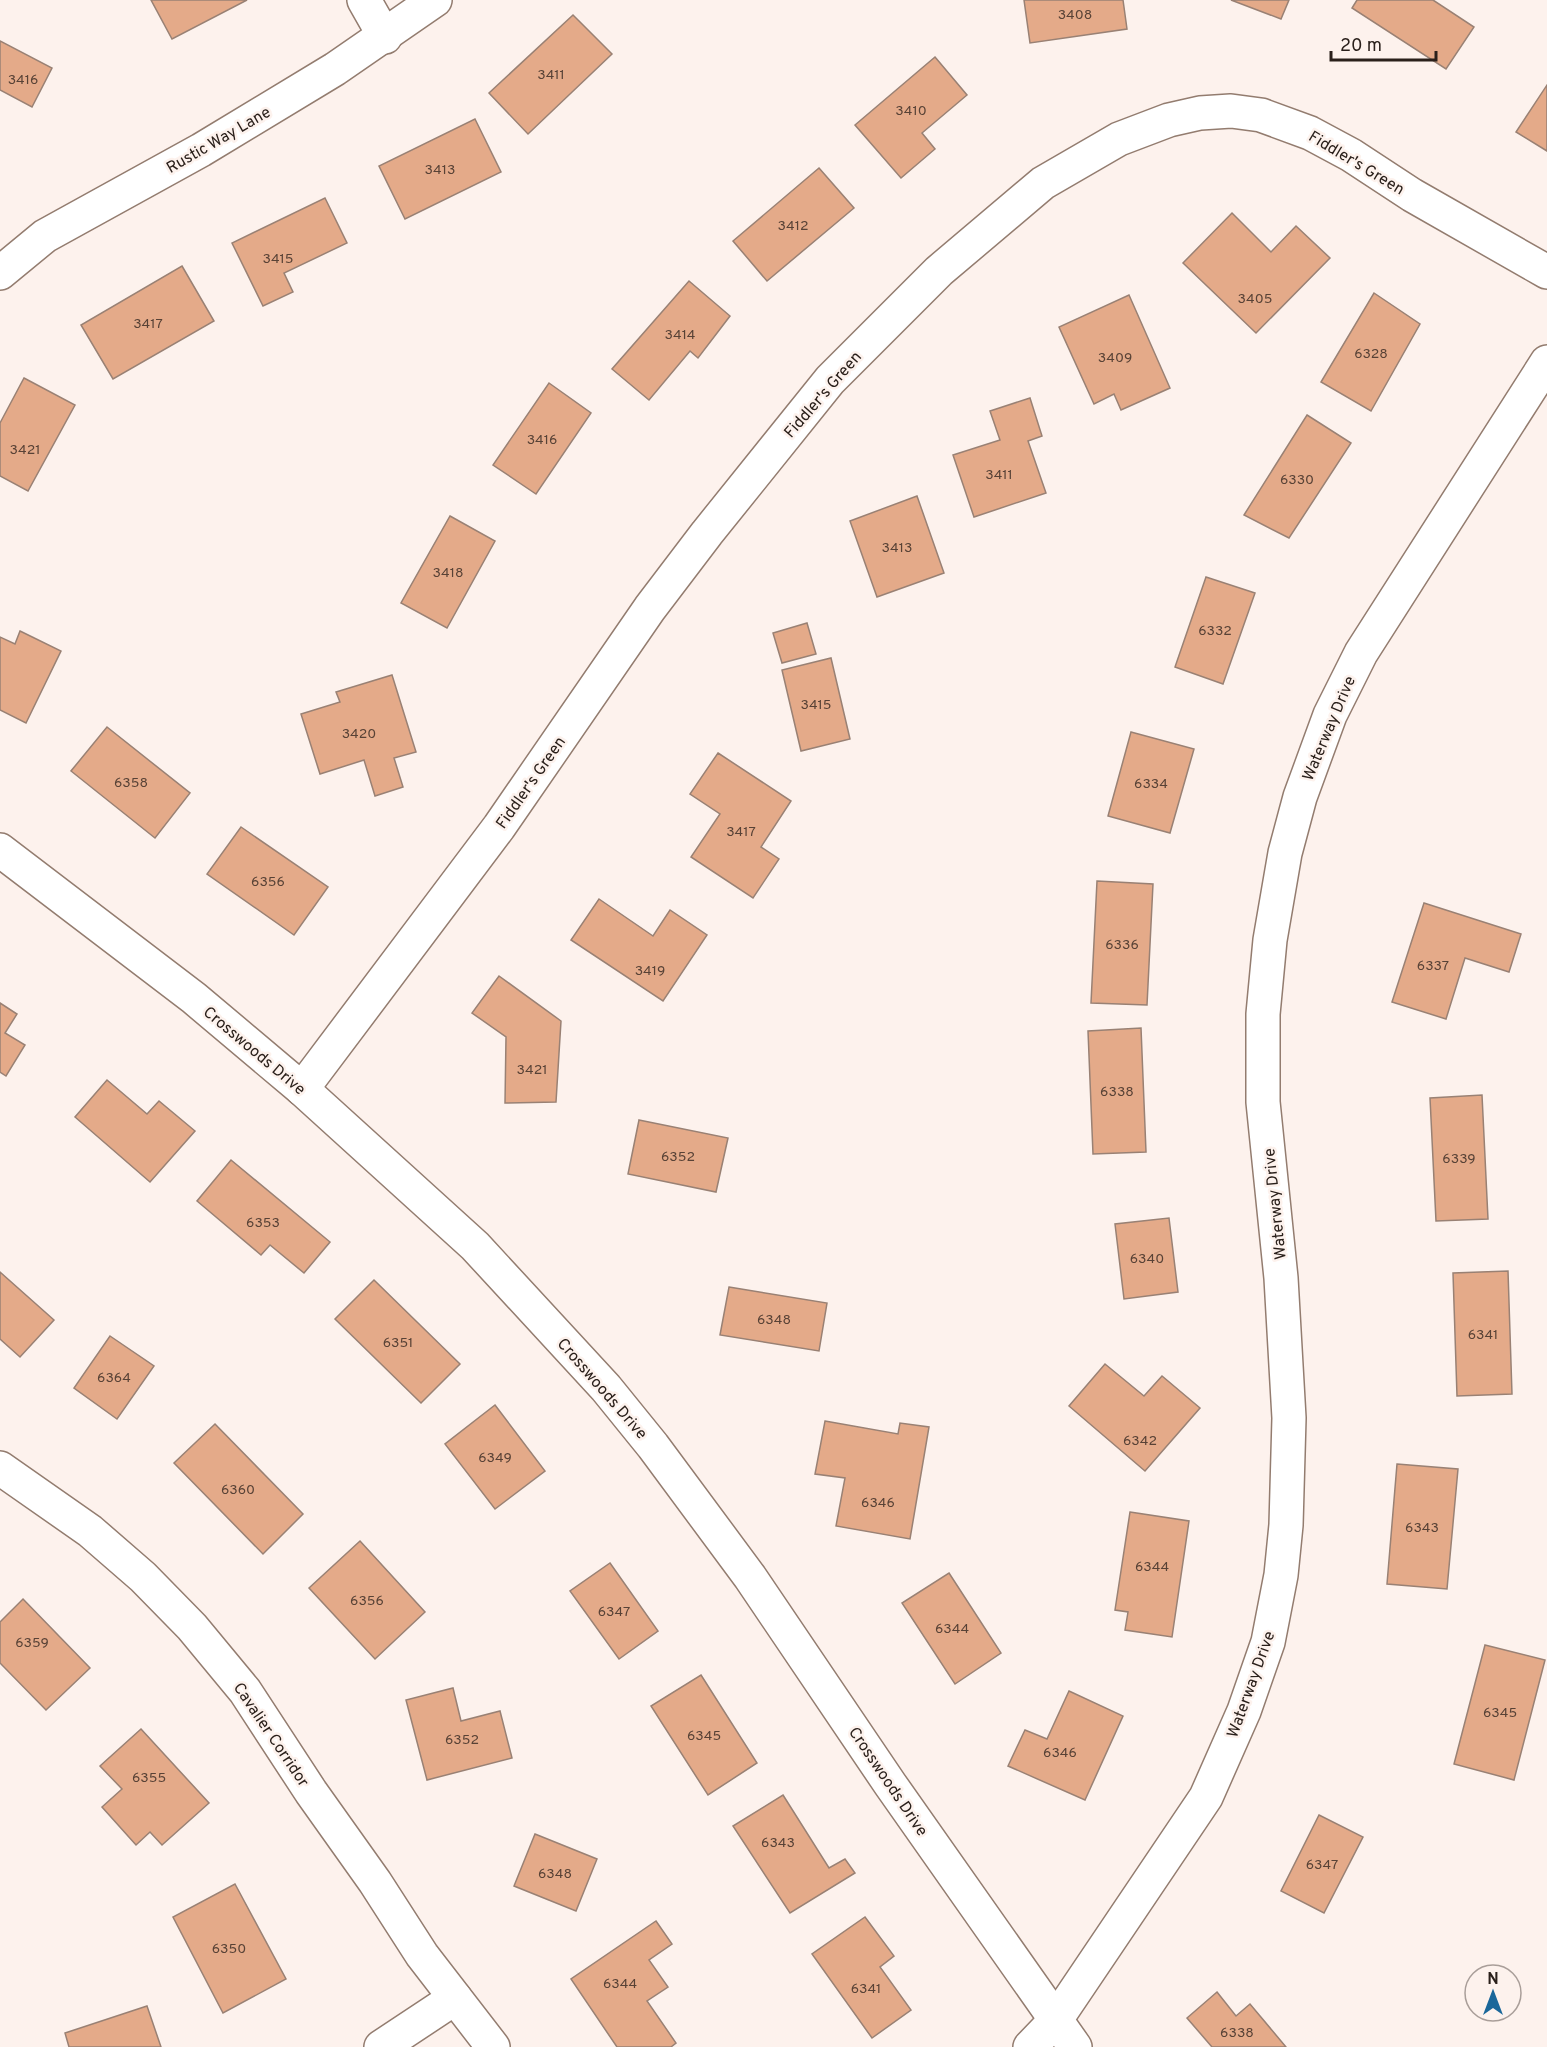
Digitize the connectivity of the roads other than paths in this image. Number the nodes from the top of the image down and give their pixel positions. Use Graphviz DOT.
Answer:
graph roads {
  1 [pos="364,0"];
  2 [pos="435,0"];
  3 [pos="385,37"];
  4 [pos="1547,272"];
  5 [pos="0,273"];
  6 [pos="1547,362"];
  7 [pos="0,850"];
  8 [pos="302,1089"];
  9 [pos="0,1468"];
  10 [pos="455,1998"];
  11 [pos="1055,2021"];
  12 [pos="381,2047"];
  13 [pos="492,2047"];
  14 [pos="1030,2047"];
  15 [pos="1075,2047"];
  1 -- 3 [label="street"];
  2 -- 3 [label="street, Rustic Way Lane"];
  3 -- 5 [label="street, Rustic Way Lane"];
  4 -- 8 [label="street, Fiddler's Green"];
  6 -- 11 [label="street, Waterway Drive"];
  7 -- 8 [label="street, Crosswoods Drive"];
  8 -- 11 [label="street, Crosswoods Drive"];
  9 -- 10 [label="street, Cavalier Corridor"];
  10 -- 12 [label="street"];
  10 -- 13 [label="street, Cavalier Corridor"];
  11 -- 14 [label="street, Waterway Drive"];
  11 -- 15 [label="street, Crosswoods Drive"];
}
